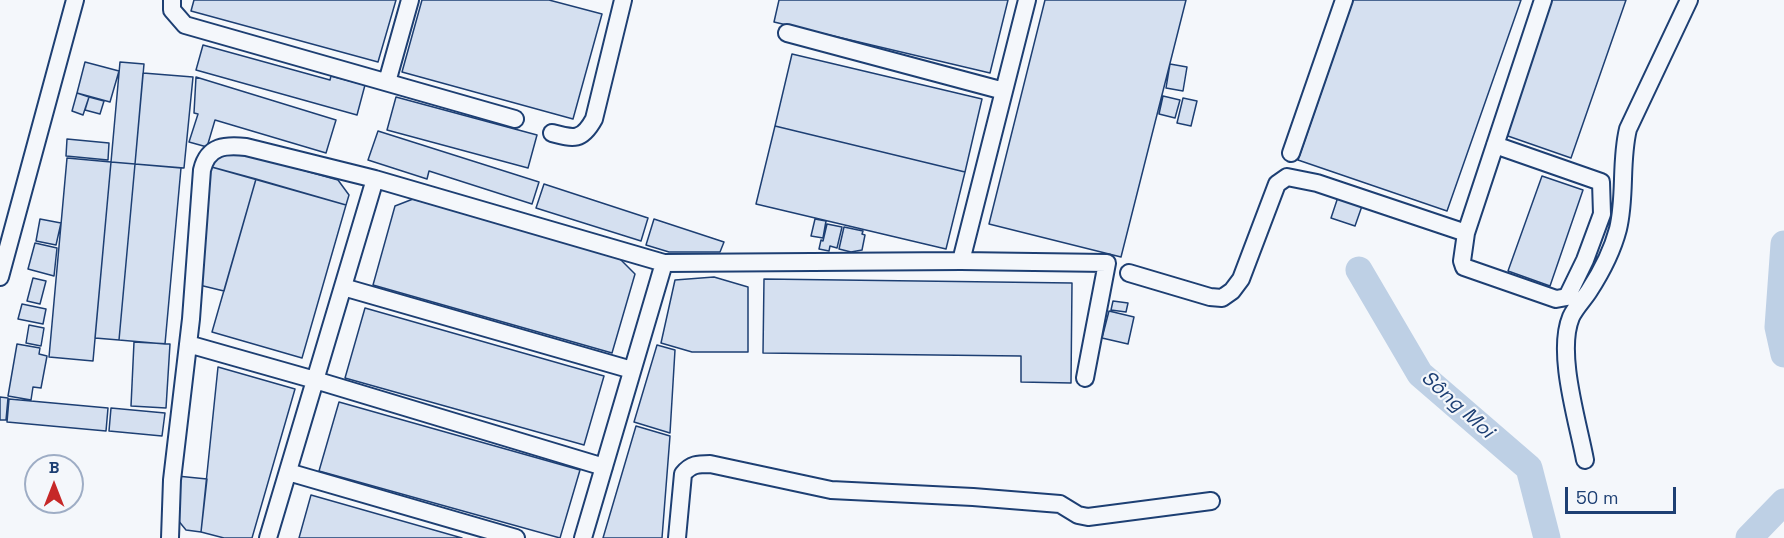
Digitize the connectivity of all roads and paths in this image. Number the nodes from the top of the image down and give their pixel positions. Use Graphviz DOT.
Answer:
graph roads {
  1 [pos="75,0"];
  2 [pos="172,0"];
  3 [pos="410,0"];
  4 [pos="623,0"];
  5 [pos="1027,0"];
  6 [pos="1344,0"];
  7 [pos="1543,0"];
  8 [pos="1689,0"];
  9 [pos="787,33"];
  10 [pos="387,82"];
  11 [pos="1004,91"];
  12 [pos="515,119"];
  13 [pos="552,133"];
  14 [pos="1495,145"];
  15 [pos="1291,153"];
  16 [pos="375,179"];
  17 [pos="1466,233"];
  18 [pos="961,261"];
  19 [pos="664,263"];
  20 [pos="1129,273"];
  21 [pos="0,277"];
  22 [pos="343,287"];
  23 [pos="188,344"];
  24 [pos="632,370"];
  25 [pos="1085,378"];
  26 [pos="315,380"];
  27 [pos="1585,460"];
  28 [pos="604,467"];
  29 [pos="288,472"];
  30 [pos="1211,501"];
  31 [pos="170,538"];
  32 [pos="268,538"];
  33 [pos="516,538"];
  34 [pos="584,538"];
  35 [pos="677,538"];
  1 -- 21 [label="street"];
  2 -- 10 [label="street"];
  3 -- 10 [label="street"];
  4 -- 13 [label="street"];
  5 -- 11 [label="street"];
  6 -- 15 [label="street"];
  7 -- 14 [label="street"];
  8 -- 27 [label="street"];
  9 -- 11 [label="street"];
  10 -- 12 [label="street"];
  11 -- 18 [label="street"];
  14 -- 17 [label="street"];
  14 -- 17 [label="street"];
  16 -- 19 [label="street"];
  16 -- 22 [label="street"];
  16 -- 23 [label="street"];
  17 -- 20 [label="street"];
  18 -- 19 [label="street"];
  18 -- 25 [label="street"];
  19 -- 24 [label="street"];
  22 -- 24 [label="street"];
  22 -- 26 [label="street"];
  23 -- 26 [label="street"];
  23 -- 31 [label="street"];
  24 -- 28 [label="street"];
  26 -- 28 [label="street"];
  26 -- 29 [label="street"];
  28 -- 34 [label="street"];
  29 -- 32 [label="street"];
  29 -- 33 [label="street"];
  30 -- 35 [label="street"];
}
